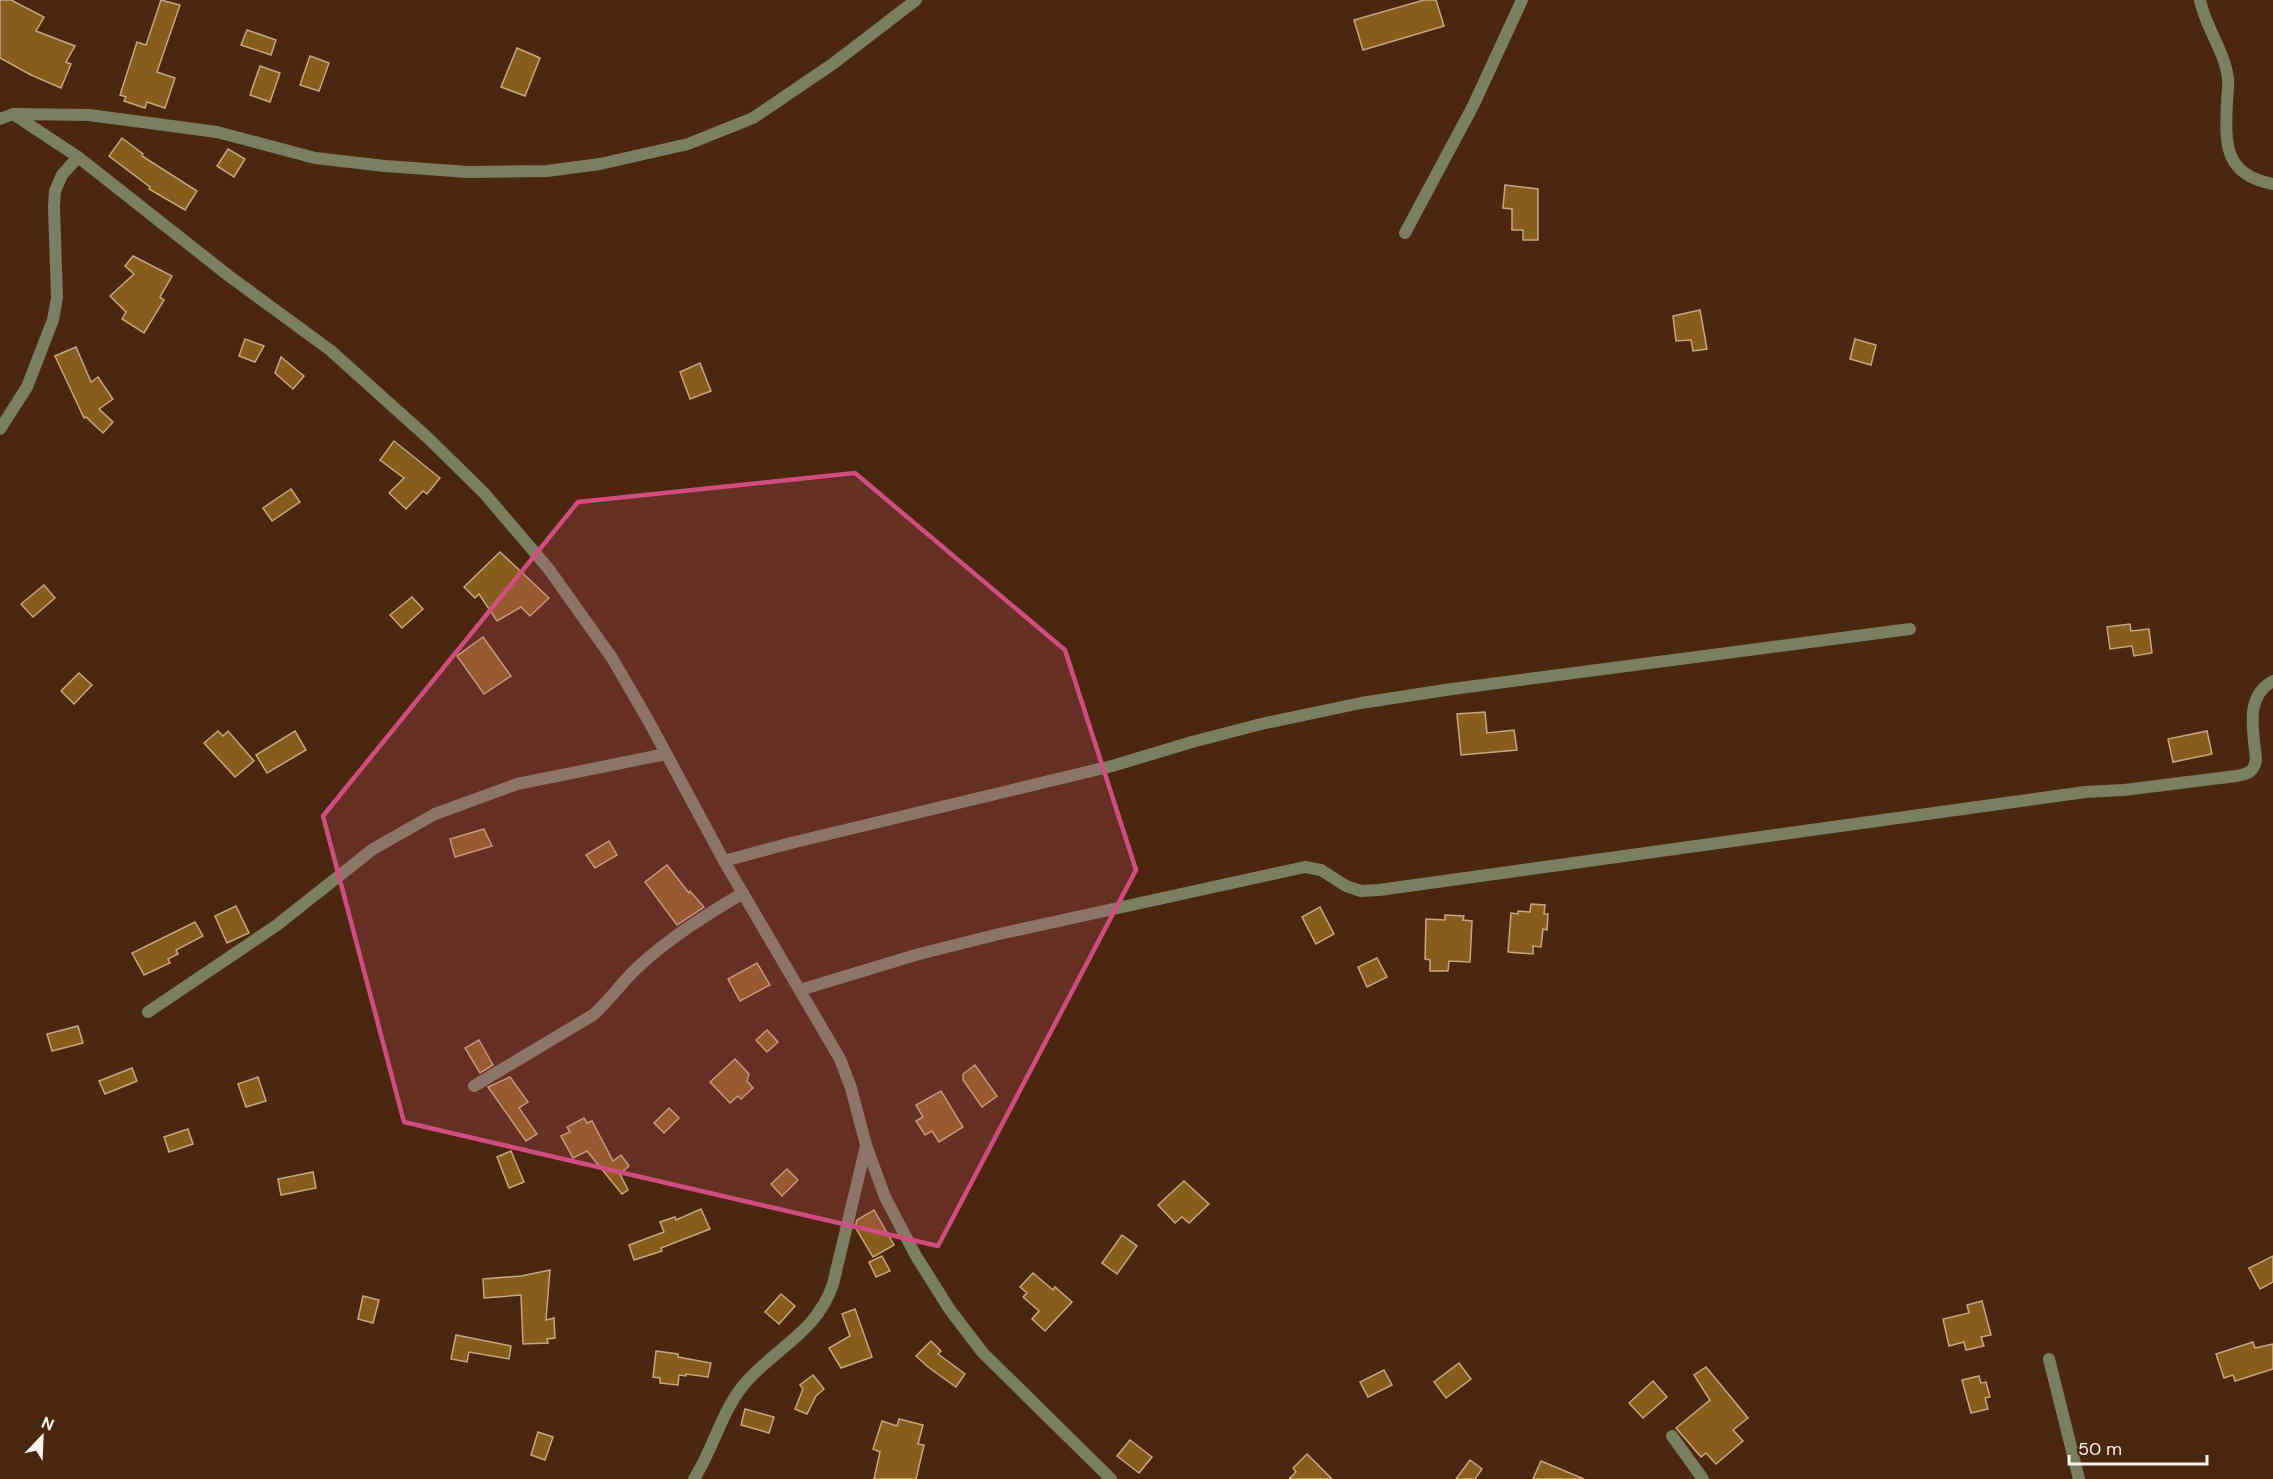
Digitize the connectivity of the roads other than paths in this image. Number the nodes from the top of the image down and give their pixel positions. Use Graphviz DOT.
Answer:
graph roads {
  1 [pos="916,0"];
  2 [pos="1522,0"];
  3 [pos="2200,0"];
  4 [pos="13,114"];
  5 [pos="0,118"];
  6 [pos="78,157"];
  7 [pos="2273,184"];
  8 [pos="1405,233"];
  9 [pos="0,429"];
  10 [pos="1910,629"];
  11 [pos="2273,681"];
  12 [pos="666,754"];
  13 [pos="724,861"];
  14 [pos="742,892"];
  15 [pos="800,990"];
  16 [pos="148,1012"];
  17 [pos="474,1086"];
  18 [pos="866,1145"];
  19 [pos="2049,1359"];
  20 [pos="1672,1436"];
  21 [pos="694,1479"];
  22 [pos="1111,1479"];
  23 [pos="1703,1479"];
  24 [pos="2079,1479"];
  1 -- 4 [label="street"];
  2 -- 8 [label="street"];
  3 -- 7 [label="street"];
  4 -- 5 [label="street"];
  4 -- 6 [label="street"];
  6 -- 9 [label="street"];
  6 -- 12 [label="street"];
  10 -- 13 [label="street"];
  11 -- 15 [label="street"];
  12 -- 13 [label="street"];
  12 -- 16 [label="street"];
  13 -- 14 [label="street"];
  14 -- 15 [label="street"];
  14 -- 17 [label="street"];
  15 -- 18 [label="street"];
  18 -- 21 [label="street"];
  18 -- 22 [label="street"];
  19 -- 24 [label="street"];
  20 -- 23 [label="street"];
}
